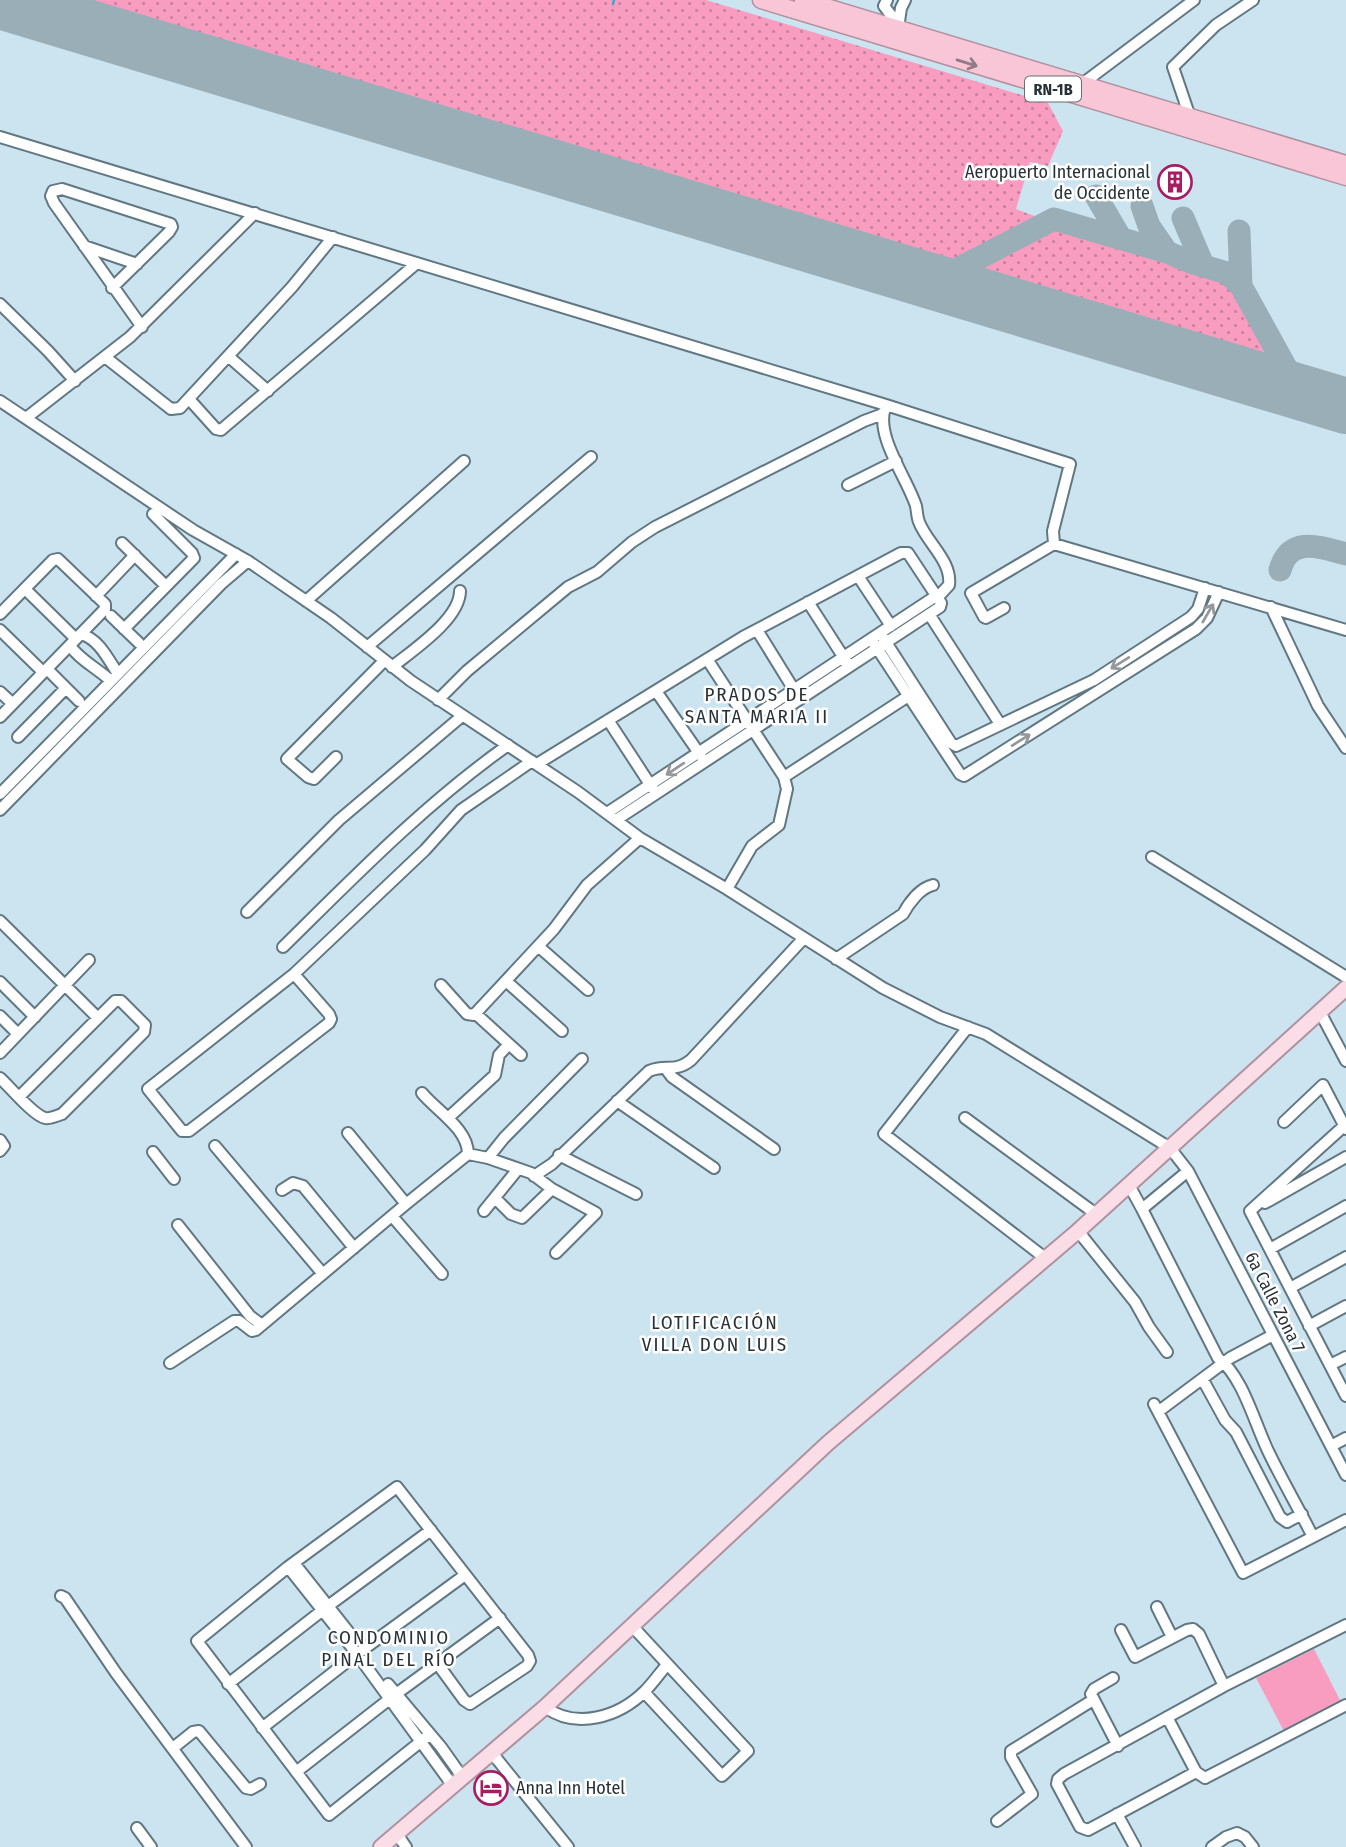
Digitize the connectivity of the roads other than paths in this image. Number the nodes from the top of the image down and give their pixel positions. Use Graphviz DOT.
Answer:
graph roads {
  1 [pos="761,0"];
  2 [pos="803,0"];
  3 [pos="887,0"];
  4 [pos="905,0"];
  5 [pos="1194,0"];
  6 [pos="1252,0"];
  7 [pos="893,27"];
  8 [pos="1082,84"];
  9 [pos="1190,117"];
  10 [pos="0,137"];
  11 [pos="1346,164"];
  12 [pos="1346,177"];
  13 [pos="255,213"];
  14 [pos="333,237"];
  15 [pos="84,246"];
  16 [pos="417,263"];
  17 [pos="137,264"];
  18 [pos="113,288"];
  19 [pos="0,304"];
  20 [pos="142,327"];
  21 [pos="228,356"];
  22 [pos="105,358"];
  23 [pos="75,381"];
  24 [pos="268,391"];
  25 [pos="189,399"];
  26 [pos="0,401"];
  27 [pos="885,409"];
  28 [pos="26,418"];
  29 [pos="591,457"];
  30 [pos="464,461"];
  31 [pos="896,461"];
  32 [pos="848,485"];
  33 [pos="153,514"];
  34 [pos="122,543"];
  35 [pos="1054,544"];
  36 [pos="236,554"];
  37 [pos="135,555"];
  38 [pos="248,561"];
  39 [pos="858,576"];
  40 [pos="166,586"];
  41 [pos="1205,588"];
  42 [pos="25,589"];
  43 [pos="460,591"];
  44 [pos="1219,592"];
  45 [pos="96,596"];
  46 [pos="938,600"];
  47 [pos="306,601"];
  48 [pos="808,602"];
  49 [pos="1271,607"];
  50 [pos="1004,608"];
  51 [pos="0,614"];
  52 [pos="929,614"];
  53 [pos="111,616"];
  54 [pos="891,626"];
  55 [pos="124,629"];
  56 [pos="0,630"];
  57 [pos="757,630"];
  58 [pos="1346,630"];
  59 [pos="75,640"];
  60 [pos="878,640"];
  61 [pos="139,643"];
  62 [pos="368,648"];
  63 [pos="1151,650"];
  64 [pos="707,659"];
  65 [pos="846,661"];
  66 [pos="388,664"];
  67 [pos="45,670"];
  68 [pos="114,678"];
  69 [pos="1083,685"];
  70 [pos="1097,685"];
  71 [pos="66,688"];
  72 [pos="656,691"];
  73 [pos="0,692"];
  74 [pos="913,693"];
  75 [pos="797,694"];
  76 [pos="1089,696"];
  77 [pos="438,700"];
  78 [pos="79,701"];
  79 [pos="12,704"];
  80 [pos="462,716"];
  81 [pos="0,717"];
  82 [pos="608,720"];
  83 [pos="1000,724"];
  84 [pos="750,725"];
  85 [pos="19,737"];
  86 [pos="508,745"];
  87 [pos="1346,748"];
  88 [pos="336,757"];
  89 [pos="702,757"];
  90 [pos="535,762"];
  91 [pos="784,777"];
  92 [pos="653,789"];
  93 [pos="0,794"];
  94 [pos="0,810"];
  95 [pos="612,816"];
  96 [pos="640,838"];
  97 [pos="1152,857"];
  98 [pos="933,885"];
  99 [pos="727,889"];
  100 [pos="247,912"];
  101 [pos="0,921"];
  102 [pos="803,939"];
  103 [pos="538,946"];
  104 [pos="283,947"];
  105 [pos="836,959"];
  106 [pos="89,960"];
  107 [pos="294,974"];
  108 [pos="1346,977"];
  109 [pos="506,981"];
  110 [pos="0,982"];
  111 [pos="441,985"];
  112 [pos="65,986"];
  113 [pos="1346,988"];
  114 [pos="588,990"];
  115 [pos="1320,1012"];
  116 [pos="476,1014"];
  117 [pos="0,1016"];
  118 [pos="35,1017"];
  119 [pos="98,1018"];
  120 [pos="968,1027"];
  121 [pos="562,1031"];
  122 [pos="18,1034"];
  123 [pos="509,1044"];
  124 [pos="0,1053"];
  125 [pos="521,1055"];
  126 [pos="582,1059"];
  127 [pos="1346,1061"];
  128 [pos="666,1069"];
  129 [pos="0,1078"];
  130 [pos="422,1093"];
  131 [pos="19,1097"];
  132 [pos="617,1101"];
  133 [pos="449,1117"];
  134 [pos="965,1118"];
  135 [pos="1284,1122"];
  136 [pos="1345,1128"];
  137 [pos="348,1133"];
  138 [pos="0,1140"];
  139 [pos="215,1146"];
  140 [pos="1170,1148"];
  141 [pos="774,1149"];
  142 [pos="0,1151"];
  143 [pos="153,1152"];
  144 [pos="468,1154"];
  145 [pos="559,1155"];
  146 [pos="1346,1157"];
  147 [pos="488,1158"];
  148 [pos="714,1168"];
  149 [pos="518,1169"];
  150 [pos="1188,1171"];
  151 [pos="534,1176"];
  152 [pos="174,1179"];
  153 [pos="1129,1185"];
  154 [pos="552,1189"];
  155 [pos="282,1190"];
  156 [pos="636,1194"];
  157 [pos="495,1198"];
  158 [pos="405,1203"];
  159 [pos="1346,1206"];
  160 [pos="1142,1209"];
  161 [pos="484,1211"];
  162 [pos="1250,1211"];
  163 [pos="1096,1214"];
  164 [pos="392,1216"];
  165 [pos="178,1226"];
  166 [pos="1078,1231"];
  167 [pos="354,1248"];
  168 [pos="1270,1249"];
  169 [pos="556,1253"];
  170 [pos="1346,1257"];
  171 [pos="1045,1258"];
  172 [pos="323,1274"];
  173 [pos="442,1274"];
  174 [pos="1290,1288"];
  175 [pos="1346,1306"];
  176 [pos="262,1325"];
  177 [pos="1309,1326"];
  178 [pos="1273,1335"];
  179 [pos="1167,1352"];
  180 [pos="1346,1356"];
  181 [pos="1225,1362"];
  182 [pos="170,1363"];
  183 [pos="1330,1366"];
  184 [pos="1203,1380"];
  185 [pos="1346,1396"];
  186 [pos="1256,1423"];
  187 [pos="1236,1432"];
  188 [pos="1346,1438"];
  189 [pos="1331,1446"];
  190 [pos="1346,1475"];
  191 [pos="1302,1514"];
  192 [pos="1346,1520"];
  193 [pos="431,1530"];
  194 [pos="1313,1537"];
  195 [pos="291,1565"];
  196 [pos="466,1575"];
  197 [pos="61,1596"];
  198 [pos="1157,1607"];
  199 [pos="325,1608"];
  200 [pos="500,1618"];
  201 [pos="1346,1625"];
  202 [pos="633,1627"];
  203 [pos="1121,1630"];
  204 [pos="1172,1637"];
  205 [pos="359,1652"];
  206 [pos="437,1663"];
  207 [pos="666,1666"];
  208 [pos="1113,1678"];
  209 [pos="228,1685"];
  210 [pos="1224,1686"];
  211 [pos="644,1692"];
  212 [pos="393,1696"];
  213 [pos="1093,1700"];
  214 [pos="1346,1704"];
  215 [pos="545,1707"];
  216 [pos="1167,1717"];
  217 [pos="262,1728"];
  218 [pos="425,1738"];
  219 [pos="1118,1745"];
  220 [pos="173,1748"];
  221 [pos="492,1753"];
  222 [pos="296,1772"];
  223 [pos="1196,1772"];
  224 [pos="458,1782"];
  225 [pos="260,1784"];
  226 [pos="1117,1814"];
  227 [pos="997,1821"];
  228 [pos="137,1828"];
  229 [pos="397,1834"];
  230 [pos="151,1847"];
  231 [pos="246,1847"];
  232 [pos="381,1847"];
  233 [pos="406,1847"];
  234 [pos="568,1847"];
  235 [pos="1135,1847"];
  236 [pos="1212,1847"];
  237 [pos="1253,1847"];
  1 -- 12 [label="highway, RN-1B, one-way"];
  2 -- 7 [label="highway, RN-1B"];
  3 -- 7 [label="street"];
  4 -- 7 [label="street"];
  5 -- 8 [label="street"];
  6 -- 9 [label="street"];
  7 -- 8 [label="highway, RN-1B"];
  8 -- 9 [label="highway, RN-1B"];
  9 -- 11 [label="highway, RN-1B"];
  10 -- 13 [label="street"];
  13 -- 14 [label="street"];
  13 -- 20 [label="street"];
  14 -- 16 [label="street"];
  14 -- 21 [label="street"];
  15 -- 17 [label="street"];
  15 -- 17 [label="street"];
  15 -- 18 [label="street"];
  16 -- 24 [label="street"];
  16 -- 27 [label="street"];
  17 -- 18 [label="street"];
  18 -- 20 [label="street"];
  19 -- 23 [label="street"];
  20 -- 22 [label="street"];
  21 -- 24 [label="street"];
  21 -- 25 [label="street"];
  22 -- 23 [label="street"];
  22 -- 25 [label="street"];
  23 -- 28 [label="street"];
  24 -- 25 [label="street"];
  26 -- 28 [label="street, 6a Calle Zona 7"];
  27 -- 31 [label="street"];
  27 -- 35 [label="street"];
  27 -- 77 [label="street"];
  28 -- 36 [label="street, 6a Calle Zona 7"];
  29 -- 62 [label="street"];
  30 -- 47 [label="street"];
  31 -- 32 [label="street"];
  31 -- 46 [label="street"];
  33 -- 40 [label="street"];
  34 -- 37 [label="street"];
  35 -- 41 [label="street"];
  35 -- 50 [label="street"];
  36 -- 38 [label="street, 6a Calle Zona 7"];
  36 -- 68 [label="street"];
  37 -- 40 [label="street"];
  37 -- 45 [label="street"];
  38 -- 47 [label="street, 6a Calle Zona 7"];
  38 -- 94 [label="street"];
  39 -- 46 [label="street"];
  39 -- 48 [label="street"];
  39 -- 54 [label="street"];
  40 -- 55 [label="street"];
  41 -- 44 [label="street"];
  41 -- 63 [label="street"];
  42 -- 45 [label="street"];
  42 -- 51 [label="street"];
  42 -- 59 [label="street"];
  43 -- 66 [label="street"];
  44 -- 49 [label="street"];
  63 -- 44 [label="street, one-way"];
  45 -- 59 [label="street"];
  46 -- 52 [label="street"];
  46 -- 54 [label="street"];
  47 -- 62 [label="street, 6a Calle Zona 7"];
  48 -- 57 [label="street"];
  48 -- 65 [label="street"];
  49 -- 58 [label="street"];
  49 -- 87 [label="street"];
  52 -- 60 [label="street"];
  52 -- 83 [label="street"];
  53 -- 55 [label="street"];
  54 -- 60 [label="street"];
  55 -- 61 [label="street"];
  56 -- 67 [label="street"];
  57 -- 64 [label="street"];
  57 -- 75 [label="street"];
  59 -- 67 [label="street"];
  59 -- 68 [label="street"];
  59 -- 68 [label="street"];
  60 -- 65 [label="street"];
  60 -- 74 [label="street"];
  62 -- 66 [label="street, 6a Calle Zona 7"];
  63 -- 70 [label="street"];
  64 -- 72 [label="street"];
  64 -- 84 [label="street"];
  65 -- 75 [label="street"];
  66 -- 77 [label="street, 6a Calle Zona 7"];
  66 -- 88 [label="street"];
  67 -- 71 [label="street"];
  67 -- 79 [label="street"];
  68 -- 93 [label="street"];
  69 -- 70 [label="street"];
  69 -- 76 [label="street"];
  69 -- 83 [label="street"];
  70 -- 76 [label="street"];
  71 -- 78 [label="street"];
  71 -- 85 [label="street"];
  72 -- 82 [label="street"];
  72 -- 89 [label="street"];
  73 -- 79 [label="street"];
  74 -- 76 [label="street, one-way"];
  74 -- 83 [label="street"];
  74 -- 91 [label="street"];
  75 -- 84 [label="street"];
  77 -- 80 [label="street, 6a Calle Zona 7"];
  79 -- 81 [label="street"];
  80 -- 86 [label="street, 6a Calle Zona 7"];
  80 -- 100 [label="street"];
  82 -- 90 [label="street"];
  82 -- 92 [label="street"];
  84 -- 89 [label="street"];
  84 -- 91 [label="street"];
  86 -- 90 [label="street, 6a Calle Zona 7"];
  86 -- 104 [label="street"];
  89 -- 92 [label="street"];
  90 -- 95 [label="street, 6a Calle Zona 7"];
  90 -- 107 [label="street"];
  91 -- 99 [label="street"];
  92 -- 95 [label="street"];
  95 -- 96 [label="street, 6a Calle Zona 7"];
  96 -- 99 [label="street, 6a Calle Zona 7"];
  96 -- 103 [label="street"];
  97 -- 108 [label="street"];
  98 -- 105 [label="street"];
  99 -- 102 [label="street, 6a Calle Zona 7"];
  101 -- 112 [label="street"];
  102 -- 105 [label="street, 6a Calle Zona 7"];
  102 -- 128 [label="street"];
  103 -- 109 [label="street"];
  103 -- 114 [label="street"];
  105 -- 120 [label="street, 6a Calle Zona 7"];
  106 -- 112 [label="street"];
  107 -- 107 [label="street"];
  109 -- 116 [label="street"];
  109 -- 121 [label="street"];
  110 -- 118 [label="street"];
  111 -- 116 [label="street"];
  112 -- 118 [label="street"];
  112 -- 119 [label="street"];
  113 -- 115 [label="main road"];
  115 -- 127 [label="street"];
  115 -- 140 [label="main road"];
  116 -- 123 [label="street"];
  117 -- 122 [label="street"];
  118 -- 122 [label="street"];
  119 -- 131 [label="street"];
  119 -- 131 [label="street"];
  120 -- 140 [label="street, 6a Calle Zona 7"];
  120 -- 171 [label="street"];
  122 -- 124 [label="street"];
  123 -- 125 [label="street"];
  123 -- 133 [label="street"];
  126 -- 147 [label="street"];
  128 -- 132 [label="street"];
  128 -- 141 [label="street"];
  129 -- 131 [label="street"];
  130 -- 133 [label="street"];
  132 -- 145 [label="street"];
  132 -- 148 [label="street"];
  133 -- 144 [label="street"];
  134 -- 163 [label="street"];
  135 -- 136 [label="street"];
  136 -- 162 [label="street"];
  137 -- 158 [label="street"];
  138 -- 142 [label="street"];
  139 -- 172 [label="street"];
  140 -- 150 [label="street, 6a Calle Zona 7"];
  140 -- 153 [label="main road"];
  143 -- 152 [label="street"];
  144 -- 147 [label="street"];
  144 -- 158 [label="street"];
  145 -- 151 [label="street"];
  145 -- 156 [label="street"];
  146 -- 162 [label="street"];
  147 -- 149 [label="street"];
  149 -- 151 [label="street"];
  149 -- 157 [label="street"];
  150 -- 160 [label="street"];
  150 -- 178 [label="street, 6a Calle Zona 7"];
  151 -- 154 [label="street"];
  153 -- 160 [label="street"];
  153 -- 163 [label="main road"];
  154 -- 157 [label="street"];
  154 -- 169 [label="street"];
  155 -- 167 [label="street"];
  157 -- 161 [label="street"];
  158 -- 164 [label="street"];
  159 -- 168 [label="street"];
  160 -- 181 [label="street"];
  162 -- 168 [label="street"];
  163 -- 166 [label="main road"];
  164 -- 167 [label="street"];
  164 -- 173 [label="street"];
  165 -- 176 [label="street"];
  166 -- 171 [label="main road"];
  166 -- 179 [label="street"];
  167 -- 172 [label="street"];
  168 -- 174 [label="street"];
  170 -- 174 [label="street"];
  171 -- 202 [label="main road"];
  172 -- 176 [label="street"];
  174 -- 177 [label="street"];
  175 -- 177 [label="street"];
  176 -- 182 [label="street"];
  177 -- 183 [label="street"];
  178 -- 181 [label="street"];
  178 -- 189 [label="street, 6a Calle Zona 7"];
  180 -- 183 [label="street"];
  181 -- 184 [label="street"];
  181 -- 186 [label="street"];
  183 -- 185 [label="street"];
  184 -- 187 [label="street"];
  184 -- 194 [label="street"];
  186 -- 187 [label="street"];
  186 -- 191 [label="street"];
  187 -- 191 [label="street"];
  188 -- 189 [label="street"];
  189 -- 190 [label="street, 6a Calle Zona 7"];
  191 -- 194 [label="street"];
  192 -- 194 [label="street"];
  193 -- 195 [label="street"];
  193 -- 196 [label="street"];
  193 -- 199 [label="street"];
  195 -- 199 [label="street"];
  195 -- 209 [label="street"];
  196 -- 200 [label="street"];
  196 -- 205 [label="street"];
  197 -- 220 [label="street"];
  198 -- 204 [label="street"];
  199 -- 205 [label="street"];
  199 -- 209 [label="street"];
  200 -- 206 [label="street"];
  200 -- 206 [label="street"];
  201 -- 210 [label="street"];
  202 -- 207 [label="street"];
  202 -- 215 [label="main road"];
  203 -- 204 [label="street"];
  204 -- 210 [label="street"];
  205 -- 212 [label="street"];
  205 -- 217 [label="street"];
  206 -- 212 [label="street"];
  207 -- 211 [label="street"];
  207 -- 211 [label="street"];
  208 -- 213 [label="street"];
  209 -- 217 [label="street"];
  210 -- 216 [label="street"];
  211 -- 215 [label="street"];
  212 -- 218 [label="street"];
  212 -- 222 [label="street"];
  213 -- 219 [label="street"];
  213 -- 227 [label="street"];
  214 -- 223 [label="street"];
  215 -- 221 [label="main road"];
  216 -- 219 [label="street"];
  216 -- 223 [label="street"];
  217 -- 222 [label="street"];
  218 -- 222 [label="street"];
  218 -- 224 [label="street"];
  219 -- 226 [label="street"];
  220 -- 225 [label="street"];
  220 -- 231 [label="street"];
  221 -- 224 [label="main road"];
  221 -- 234 [label="street"];
  223 -- 226 [label="street"];
  224 -- 229 [label="main road"];
  226 -- 235 [label="street"];
  228 -- 230 [label="street"];
  229 -- 232 [label="main road"];
  229 -- 233 [label="street"];
  236 -- 237 [label="street"];
}
